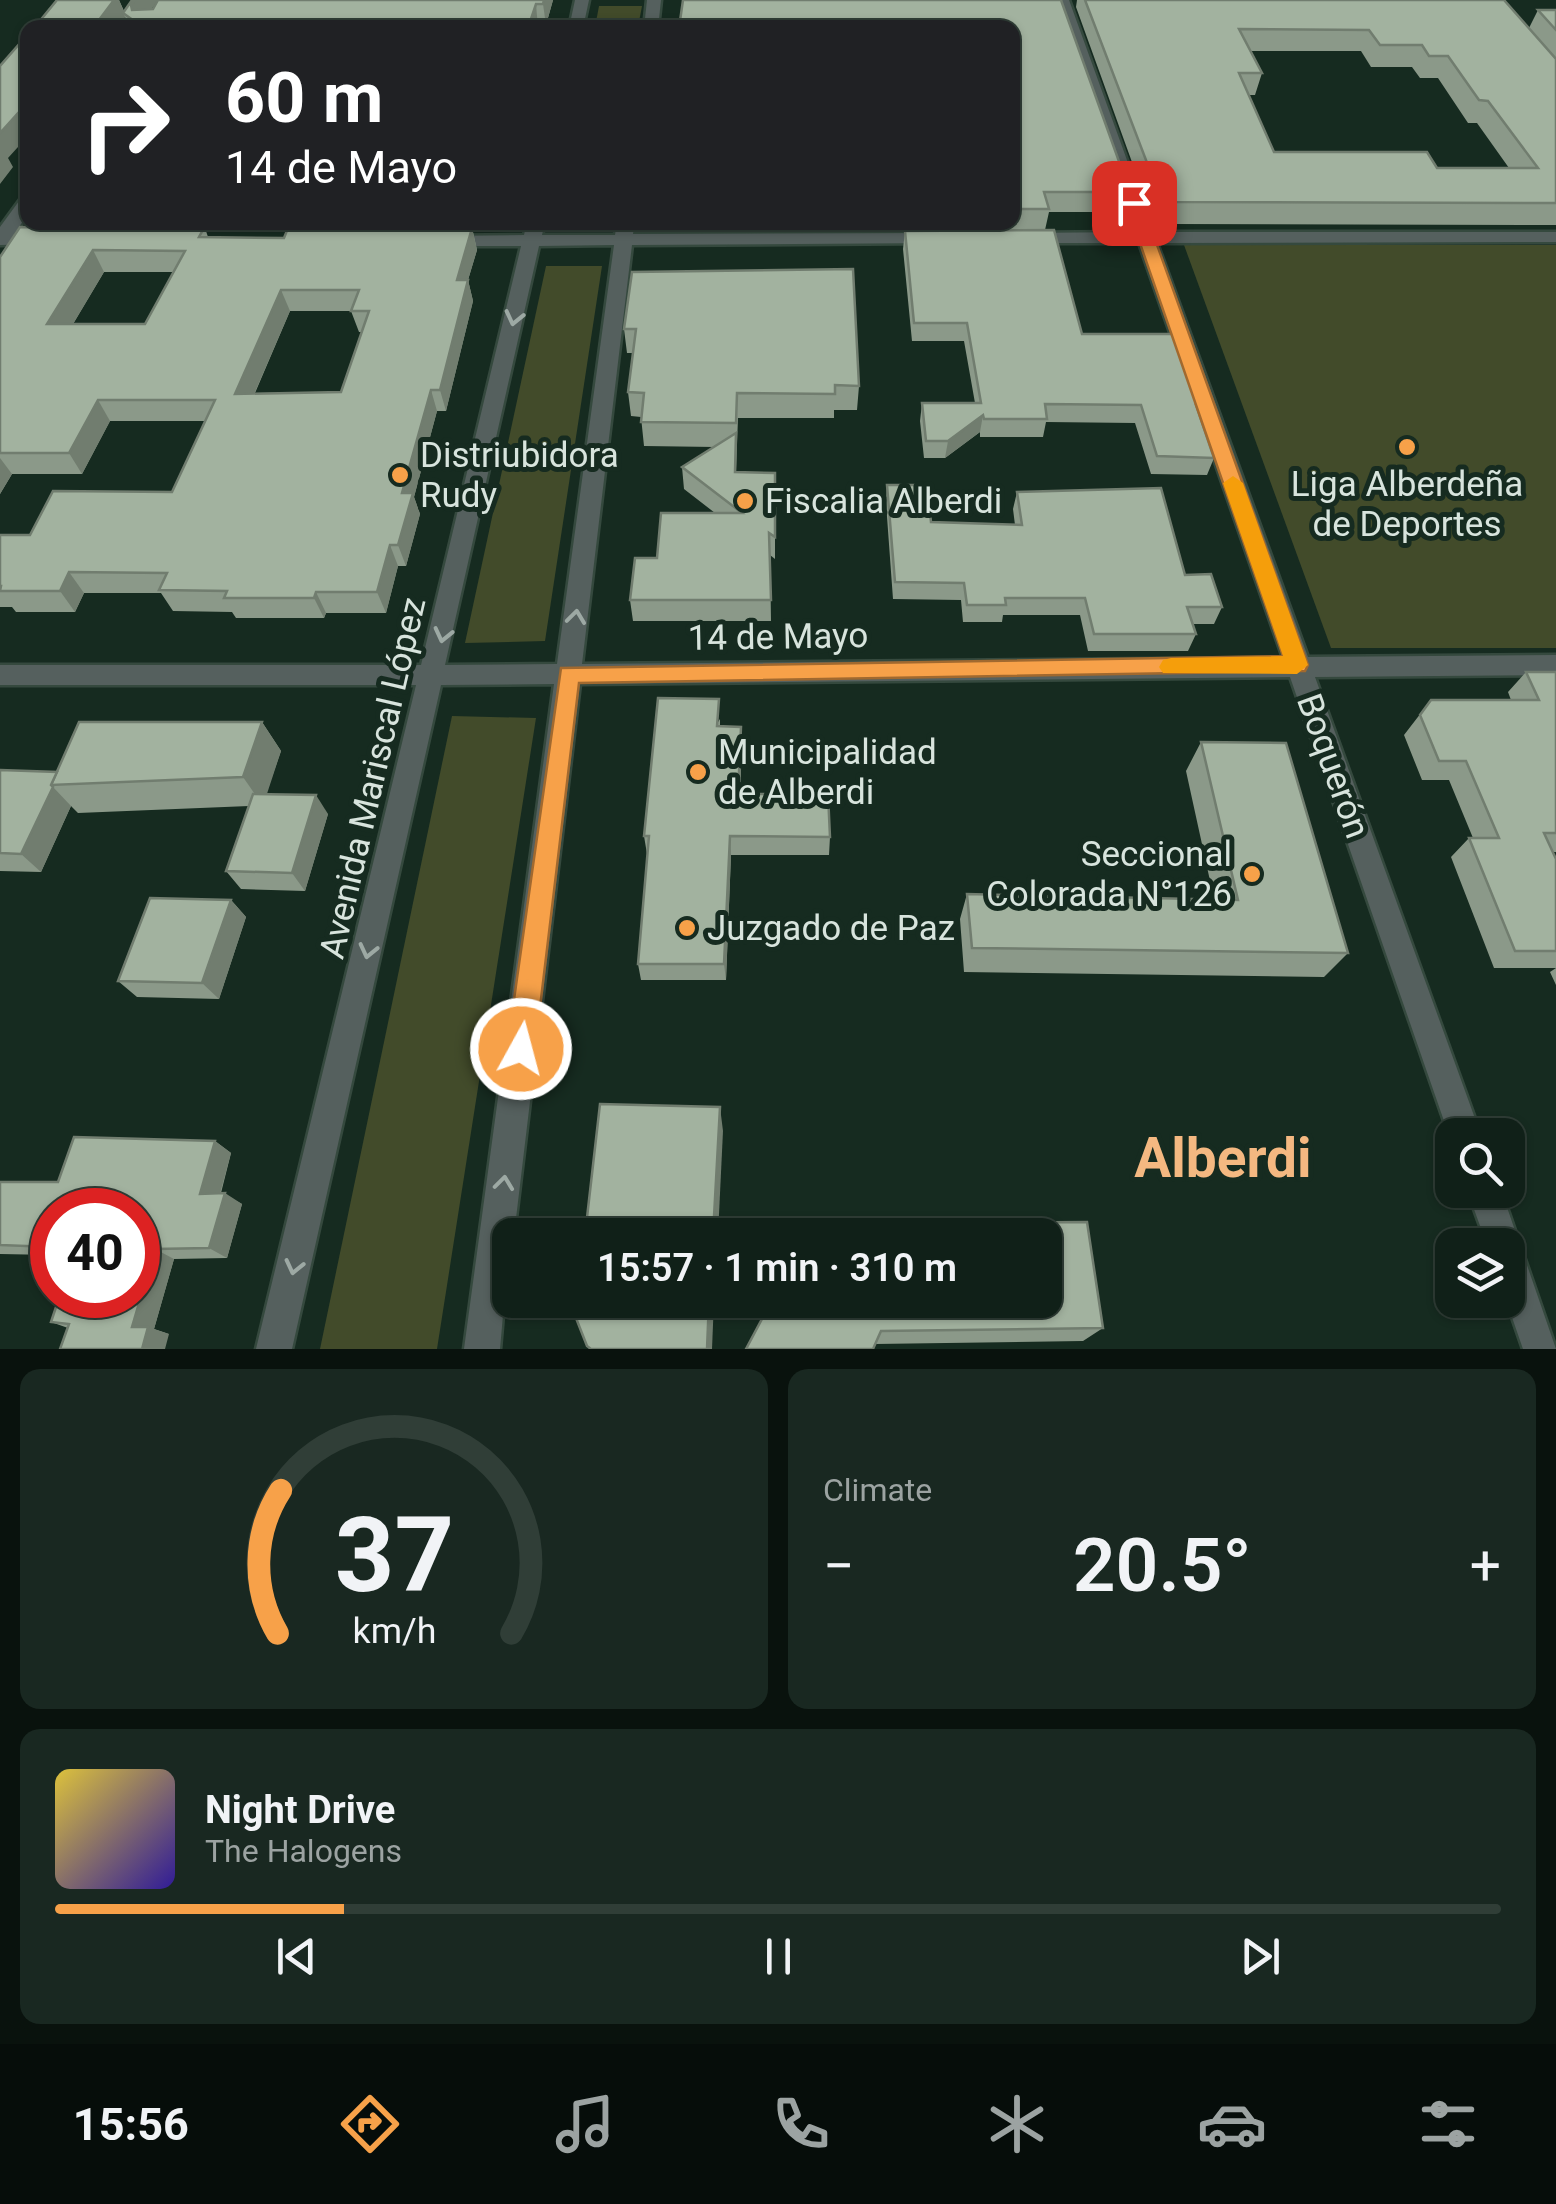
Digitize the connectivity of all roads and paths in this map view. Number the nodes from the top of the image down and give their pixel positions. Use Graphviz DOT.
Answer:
graph roads {
  1 [pos="1062,0"];
  2 [pos="20,212"];
  3 [pos="625,231"];
  4 [pos="534,232"];
  5 [pos="1146,237"];
  6 [pos="1556,237"];
  7 [pos="952,238"];
  8 [pos="1010,238"];
  9 [pos="0,239"];
  10 [pos="60,239"];
  11 [pos="414,241"];
  12 [pos="1297,665"];
  13 [pos="1556,665"];
  14 [pos="0,674"];
  15 [pos="434,674"];
  16 [pos="569,674"];
  17 [pos="1459,1118"];
  18 [pos="1525,1303"];
  19 [pos="274,1349"];
  20 [pos="482,1349"];
  21 [pos="1541,1349"];
  1 -- 5 [label="street, Boquerón"];
  2 -- 9 [label="street"];
  3 -- 4 [label="street"];
  3 -- 7 [label="street"];
  16 -- 3 [label="street, one-way"];
  4 -- 11 [label="street"];
  4 -- 15 [label="street, Avenida Mariscal López, one-way"];
  5 -- 6 [label="street"];
  5 -- 8 [label="street"];
  5 -- 12 [label="street, Boquerón"];
  9 -- 10 [label="street"];
  12 -- 13 [label="street, 14 de Mayo"];
  12 -- 16 [label="street, 14 de Mayo"];
  12 -- 17 [label="street, Boquerón"];
  14 -- 15 [label="street, 14 de Mayo"];
  15 -- 16 [label="street, 14 de Mayo"];
  15 -- 19 [label="street, Avenida Mariscal López, one-way"];
  20 -- 16 [label="street, one-way"];
  18 -- 21 [label="street"];
}
